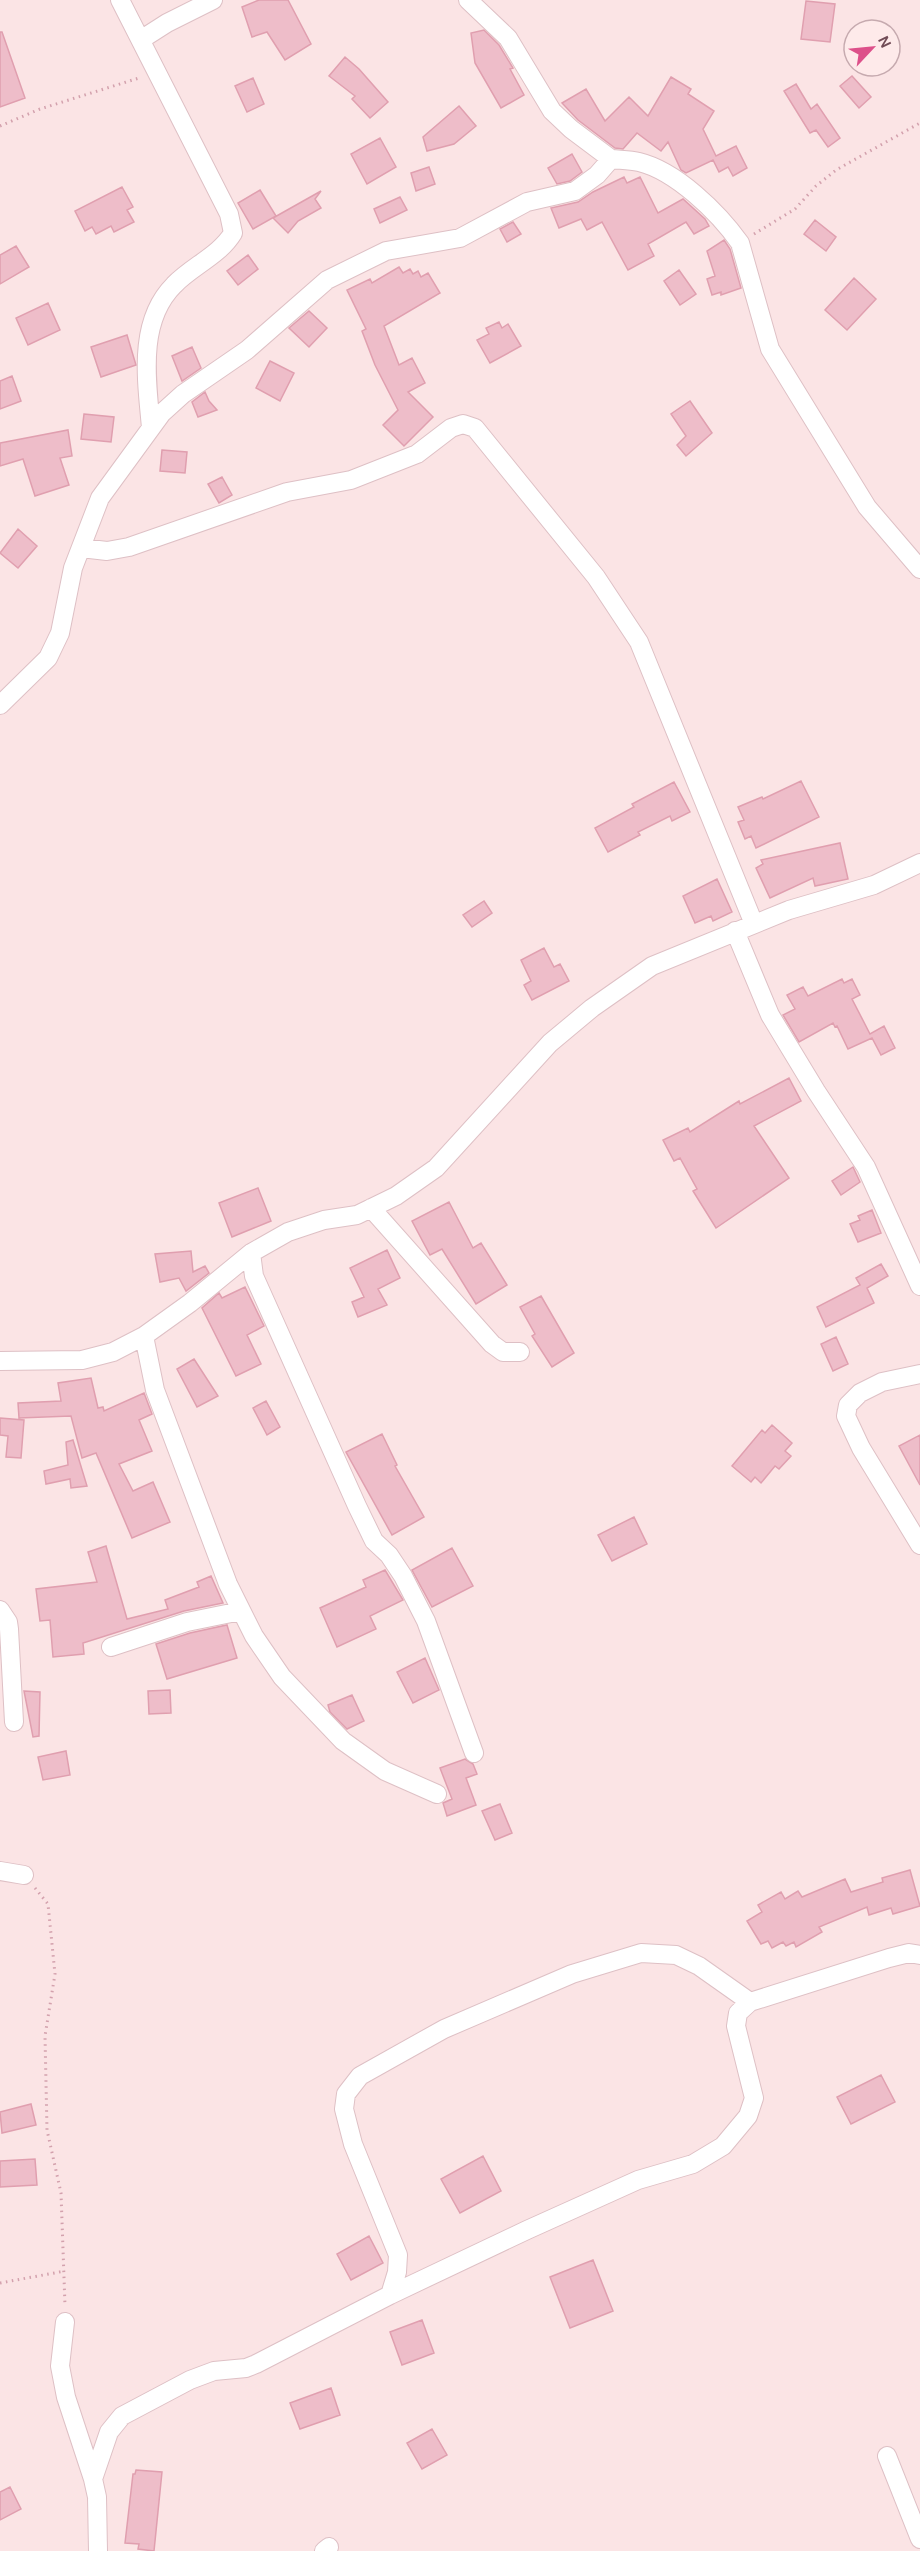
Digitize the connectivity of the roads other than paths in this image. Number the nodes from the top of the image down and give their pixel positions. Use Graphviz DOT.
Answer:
graph roads {
  1 [pos="120,0"];
  2 [pos="213,0"];
  3 [pos="468,0"];
  4 [pos="142,39"];
  5 [pos="611,159"];
  6 [pos="151,428"];
  7 [pos="81,548"];
  8 [pos="920,569"];
  9 [pos="0,705"];
  10 [pos="920,863"];
  11 [pos="754,924"];
  12 [pos="735,932"];
  13 [pos="371,1208"];
  14 [pos="251,1253"];
  15 [pos="920,1286"];
  16 [pos="144,1336"];
  17 [pos="520,1352"];
  18 [pos="0,1361"];
  19 [pos="920,1374"];
  20 [pos="920,1545"];
  21 [pos="0,1610"];
  22 [pos="241,1611"];
  23 [pos="111,1647"];
  24 [pos="14,1722"];
  25 [pos="474,1753"];
  26 [pos="437,1794"];
  27 [pos="0,1871"];
  28 [pos="24,1875"];
  29 [pos="920,1955"];
  30 [pos="750,2002"];
  31 [pos="390,2295"];
  32 [pos="65,2322"];
  33 [pos="887,2456"];
  34 [pos="93,2479"];
  35 [pos="920,2539"];
  36 [pos="98,2551"];
  1 -- 4 [label="street"];
  2 -- 4 [label="street"];
  3 -- 5 [label="street"];
  4 -- 6 [label="street"];
  5 -- 6 [label="street"];
  5 -- 8 [label="street"];
  6 -- 7 [label="street"];
  7 -- 9 [label="street"];
  7 -- 11 [label="street"];
  10 -- 11 [label="street"];
  11 -- 12 [label="street"];
  12 -- 13 [label="street"];
  12 -- 15 [label="street"];
  13 -- 14 [label="street"];
  13 -- 17 [label="street"];
  14 -- 16 [label="street"];
  14 -- 25 [label="street"];
  16 -- 18 [label="street"];
  16 -- 22 [label="street"];
  19 -- 20 [label="street"];
  21 -- 24 [label="street"];
  22 -- 23 [label="street"];
  22 -- 26 [label="street"];
  27 -- 28 [label="street"];
  29 -- 30 [label="street"];
  30 -- 31 [label="street"];
  30 -- 31 [label="street"];
  31 -- 34 [label="street"];
  32 -- 34 [label="street"];
  33 -- 35 [label="street"];
  34 -- 36 [label="street"];
}
